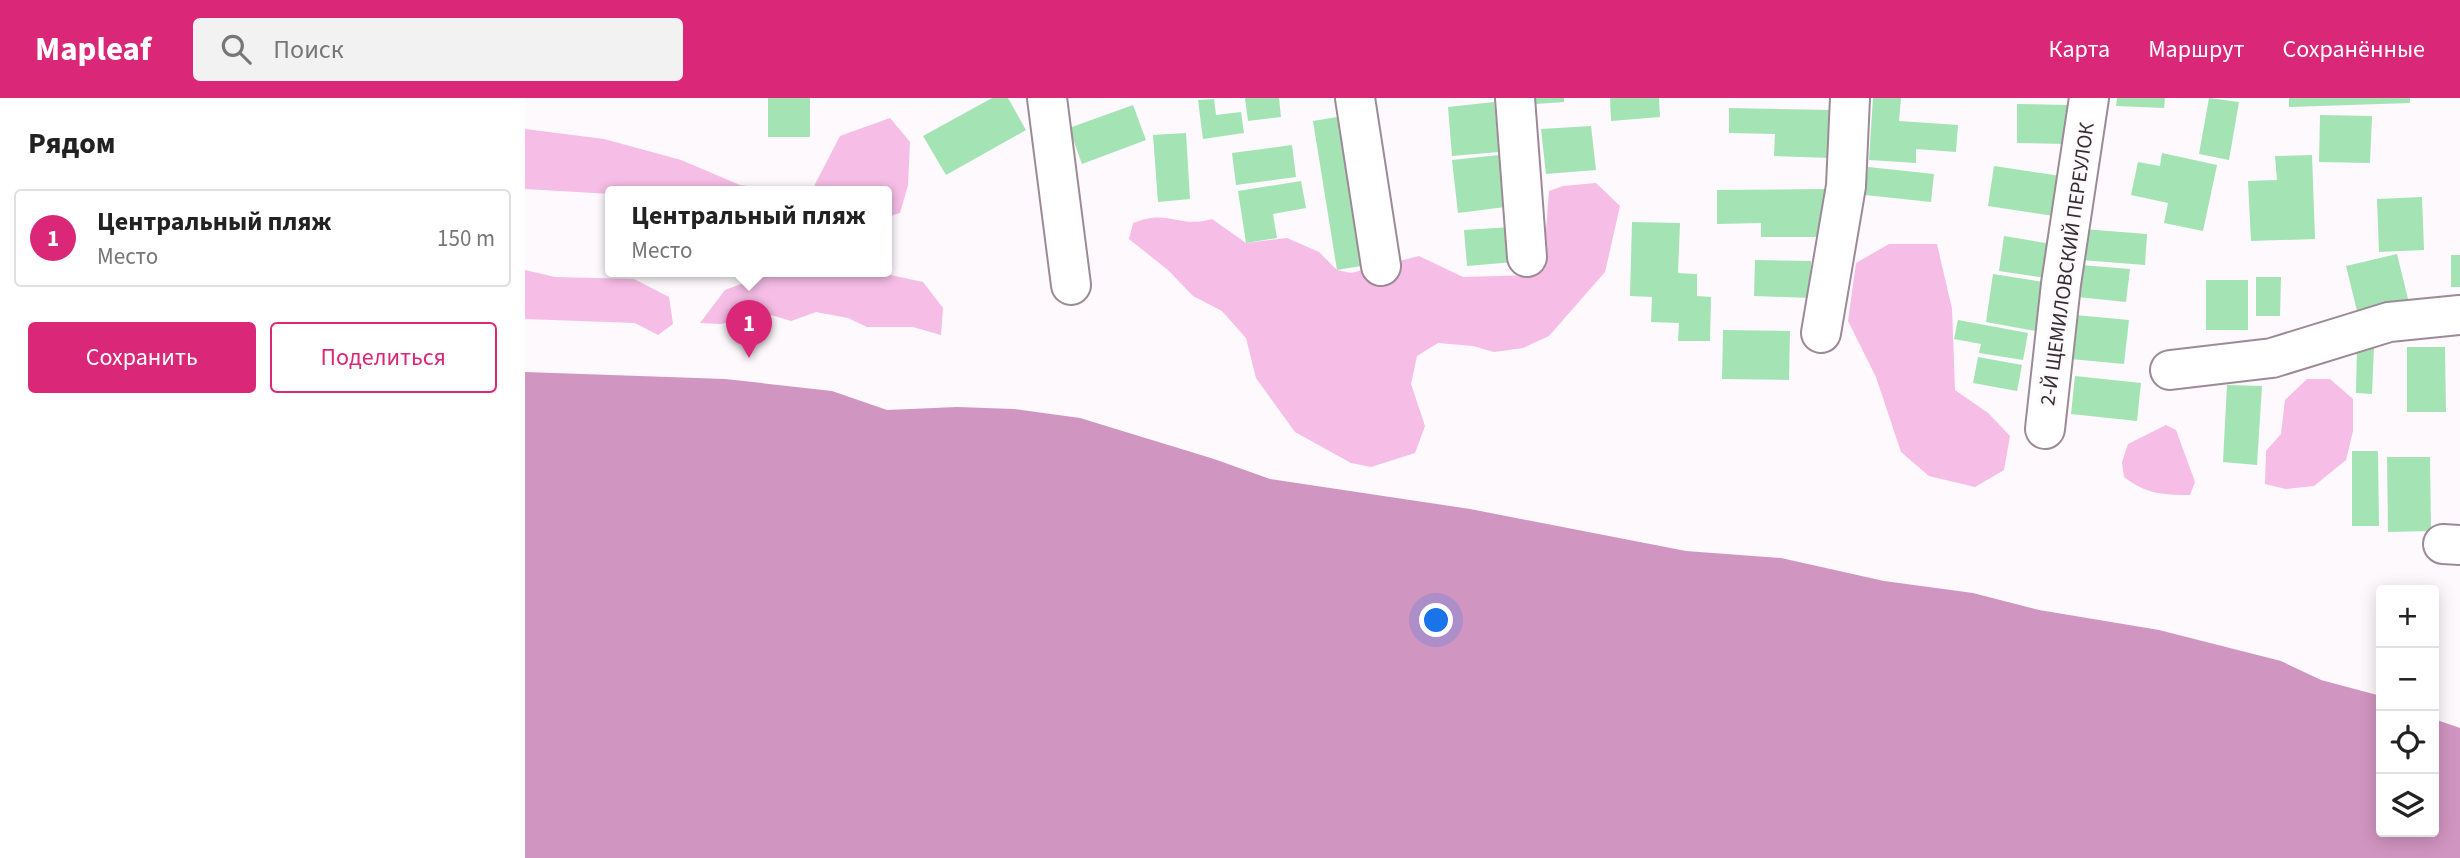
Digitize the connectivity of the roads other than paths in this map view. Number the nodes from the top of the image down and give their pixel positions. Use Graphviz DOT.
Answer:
graph roads {
  1 [pos="1047,98"];
  2 [pos="1355,98"];
  3 [pos="1515,98"];
  4 [pos="1850,98"];
  5 [pos="2089,98"];
  6 [pos="1527,257"];
  7 [pos="1381,266"];
  8 [pos="1071,285"];
  9 [pos="2460,316"];
  10 [pos="1821,333"];
  11 [pos="2170,370"];
  12 [pos="2045,429"];
  1 -- 8 [label="street"];
  2 -- 7 [label="street"];
  3 -- 6 [label="street"];
  4 -- 10 [label="street"];
  5 -- 12 [label="street, 2-Й ЩЕМИЛОВСКИЙ ПЕРЕУЛОК"];
  9 -- 11 [label="street"];
}
